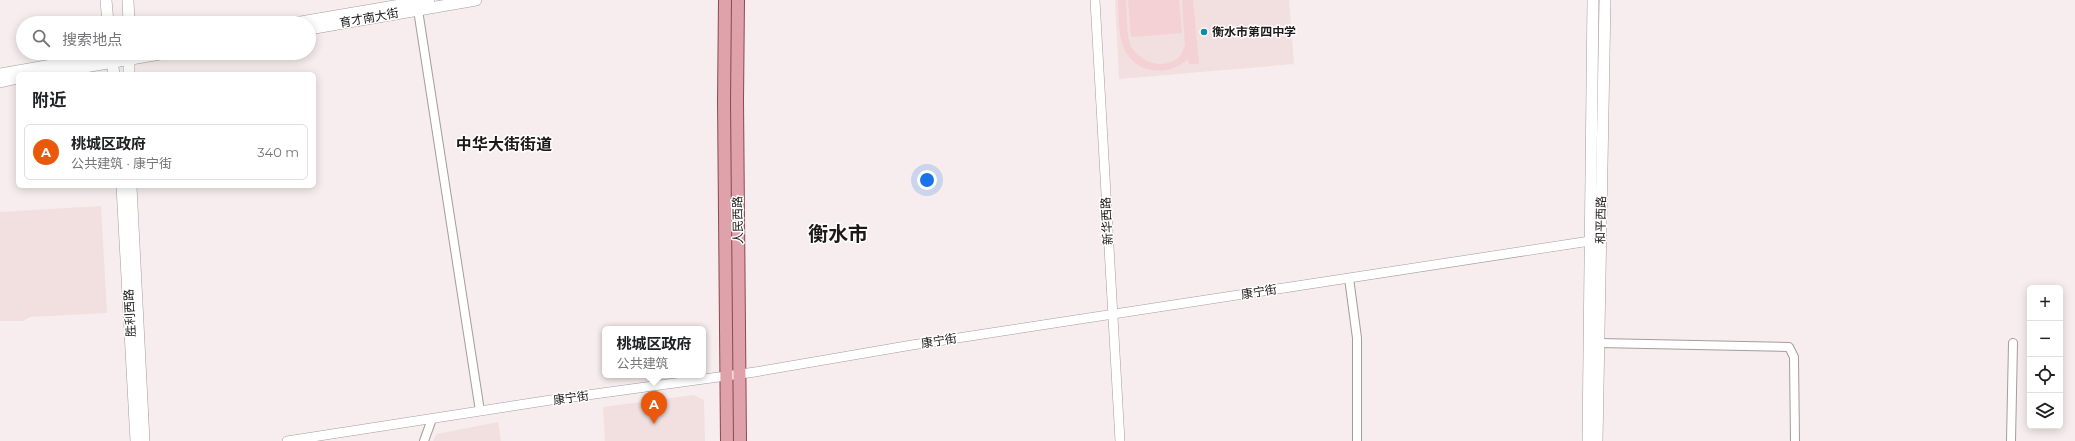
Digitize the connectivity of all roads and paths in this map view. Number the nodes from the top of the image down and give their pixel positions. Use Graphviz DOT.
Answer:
graph roads {
  1 [pos="106,0"];
  2 [pos="128,0"];
  3 [pos="429,0"];
  4 [pos="476,0"];
  5 [pos="725,0"];
  6 [pos="738,0"];
  7 [pos="1095,0"];
  8 [pos="1594,0"];
  9 [pos="1605,0"];
  10 [pos="418,10"];
  11 [pos="107,16"];
  12 [pos="129,16"];
  13 [pos="316,19"];
  14 [pos="316,28"];
  15 [pos="93,60"];
  16 [pos="102,60"];
  17 [pos="118,60"];
  18 [pos="121,60"];
  19 [pos="52,72"];
  20 [pos="115,72"];
  21 [pos="129,72"];
  22 [pos="0,74"];
  23 [pos="16,78"];
  24 [pos="0,82"];
  25 [pos="122,188"];
  26 [pos="131,188"];
  27 [pos="1590,241"];
  28 [pos="1349,278"];
  29 [pos="1113,314"];
  30 [pos="2013,343"];
  31 [pos="1599,344"];
  32 [pos="740,374"];
  33 [pos="726,376"];
  34 [pos="480,411"];
  35 [pos="432,419"];
  36 [pos="136,441"];
  37 [pos="144,441"];
  38 [pos="287,441"];
  39 [pos="424,441"];
  40 [pos="727,441"];
  41 [pos="740,441"];
  42 [pos="1120,441"];
  43 [pos="1357,441"];
  44 [pos="1588,441"];
  45 [pos="1597,441"];
  46 [pos="1795,441"];
  47 [pos="2011,441"];
  1 -- 11 [label="main road"];
  2 -- 12 [label="main road"];
  3 -- 13 [label="main road, 育才南大街"];
  4 -- 10 [label="main road, 育才南大街"];
  5 -- 33 [label="main road, 人民西路"];
  6 -- 32 [label="main road, 人民西路"];
  7 -- 29 [label="street, 新华西路"];
  8 -- 27 [label="main road, 和平西路"];
  9 -- 31 [label="main road, 和平西路"];
  10 -- 14 [label="main road, 育才南大街"];
  10 -- 34 [label="street"];
  15 -- 22 [label="main road"];
  16 -- 19 [label="main road"];
  17 -- 20 [label="main road"];
  18 -- 21 [label="main road"];
  23 -- 24 [label="main road"];
  25 -- 36 [label="main road, 胜利西路"];
  26 -- 37 [label="main road, 胜利西路"];
  27 -- 28 [label="street, 康宁街"];
  27 -- 44 [label="main road, 和平西路"];
  28 -- 29 [label="street, 康宁街"];
  28 -- 43 [label="street"];
  29 -- 32 [label="street, 康宁街"];
  29 -- 42 [label="street, 新华西路"];
  30 -- 47 [label="street"];
  31 -- 45 [label="main road, 和平西路"];
  31 -- 46 [label="street"];
  32 -- 33 [label="street, 康宁街"];
  32 -- 41 [label="main road, 人民西路"];
  33 -- 34 [label="street, 康宁街"];
  33 -- 40 [label="main road, 人民西路"];
  34 -- 35 [label="street, 康宁街"];
  35 -- 38 [label="street, 康宁街"];
  35 -- 39 [label="street"];
}
